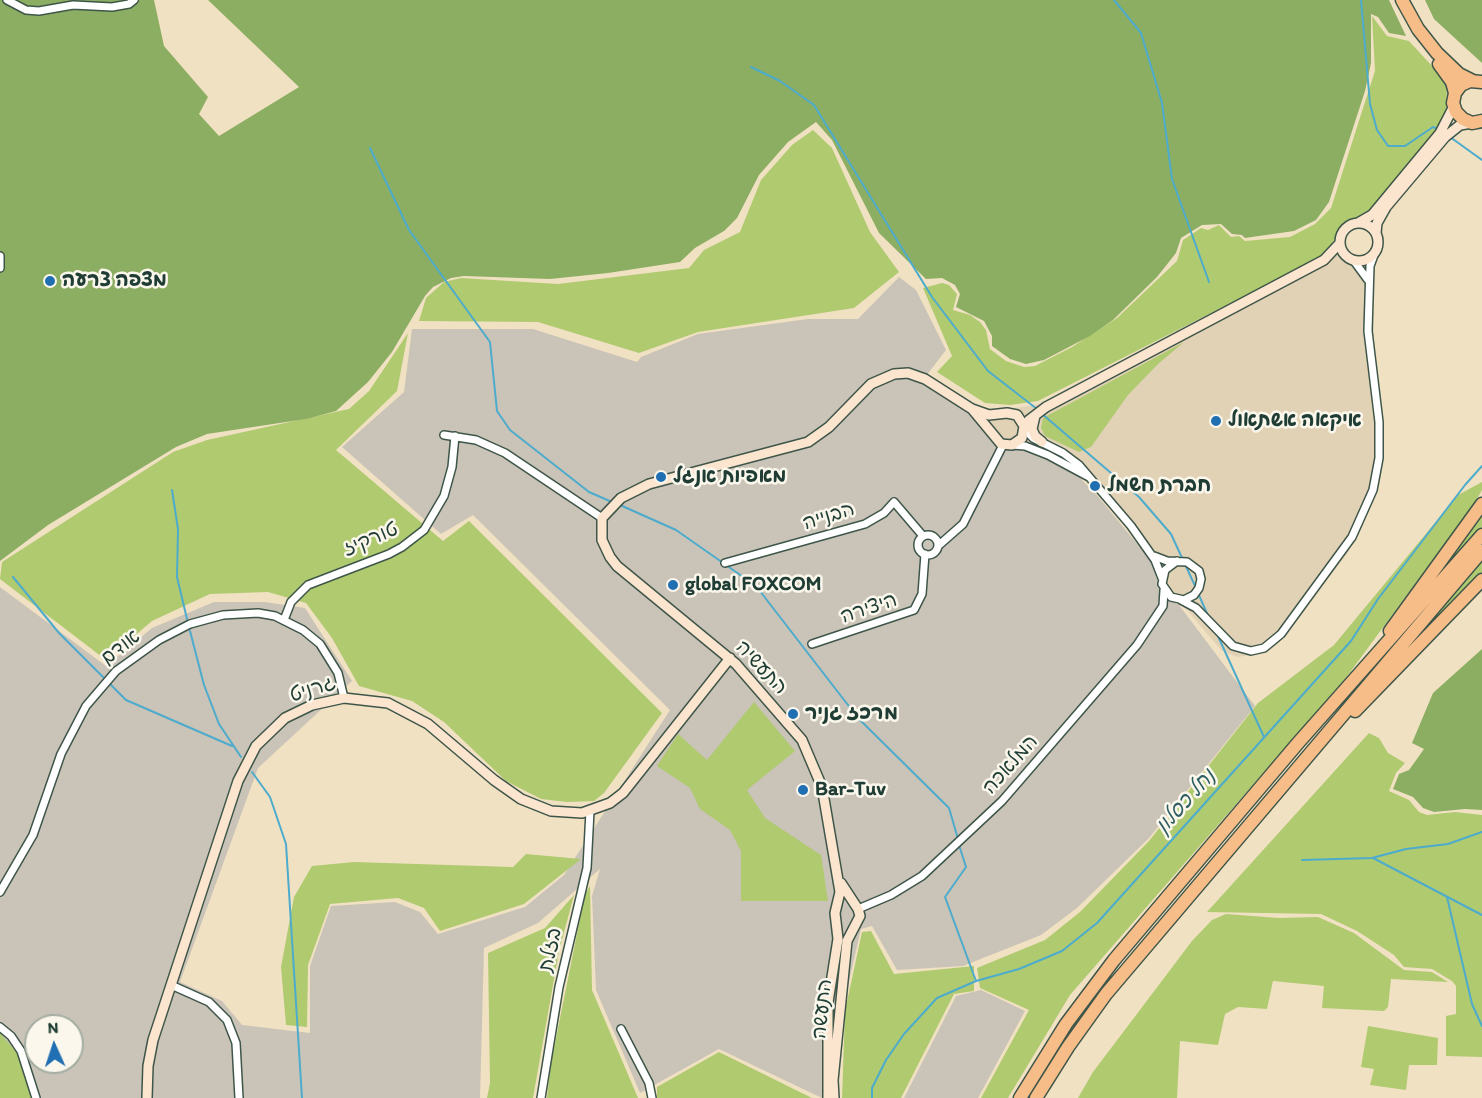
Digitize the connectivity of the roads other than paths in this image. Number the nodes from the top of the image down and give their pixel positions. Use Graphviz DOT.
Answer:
graph roads {
  1 [pos="7,0"];
  2 [pos="134,0"];
  3 [pos="1400,0"];
  4 [pos="1478,81"];
  5 [pos="1455,93"];
  6 [pos="1454,106"];
  7 [pos="1478,122"];
  8 [pos="1445,133"];
  9 [pos="1358,223"];
  10 [pos="1376,232"];
  11 [pos="1340,243"];
  12 [pos="1374,255"];
  13 [pos="0,256"];
  14 [pos="1324,260"];
  15 [pos="1351,260"];
  16 [pos="0,268"];
  17 [pos="1370,284"];
  18 [pos="1046,407"];
  19 [pos="972,409"];
  20 [pos="1001,414"];
  21 [pos="1014,414"];
  22 [pos="1036,414"];
  23 [pos="1024,429"];
  24 [pos="991,433"];
  25 [pos="444,435"];
  26 [pos="455,436"];
  27 [pos="1042,442"];
  28 [pos="1008,445"];
  29 [pos="1091,479"];
  30 [pos="1482,504"];
  31 [pos="602,518"];
  32 [pos="1482,535"];
  33 [pos="924,536"];
  34 [pos="938,546"];
  35 [pos="1482,551"];
  36 [pos="1151,553"];
  37 [pos="925,554"];
  38 [pos="1178,561"];
  39 [pos="724,563"];
  40 [pos="1162,578"];
  41 [pos="1482,580"];
  42 [pos="1200,588"];
  43 [pos="1164,590"];
  44 [pos="1180,600"];
  45 [pos="1160,611"];
  46 [pos="1202,614"];
  47 [pos="285,620"];
  48 [pos="812,644"];
  49 [pos="729,658"];
  50 [pos="1350,686"];
  51 [pos="345,698"];
  52 [pos="1273,796"];
  53 [pos="590,811"];
  54 [pos="839,880"];
  55 [pos="0,892"];
  56 [pos="855,906"];
  57 [pos="837,907"];
  58 [pos="836,920"];
  59 [pos="854,925"];
  60 [pos="171,985"];
  61 [pos="0,1028"];
  62 [pos="621,1029"];
  63 [pos="36,1098"];
  64 [pos="147,1098"];
  65 [pos="239,1098"];
  66 [pos="541,1098"];
  67 [pos="652,1098"];
  68 [pos="828,1098"];
  69 [pos="834,1098"];
  70 [pos="1020,1098"];
  71 [pos="1036,1098"];
  1 -- 2 [label="street"];
  3 -- 4 [label="highway"];
  3 -- 5 [label="highway"];
  4 -- 5 [label="highway"];
  5 -- 6 [label="highway"];
  6 -- 7 [label="highway"];
  6 -- 8 [label="street"];
  7 -- 8 [label="street"];
  8 -- 9 [label="street"];
  8 -- 10 [label="street"];
  9 -- 10 [label="street"];
  9 -- 11 [label="street"];
  10 -- 12 [label="street"];
  11 -- 14 [label="street"];
  11 -- 15 [label="street"];
  12 -- 15 [label="street"];
  12 -- 17 [label="street"];
  13 -- 16 [label="street"];
  14 -- 15 [label="street"];
  14 -- 18 [label="street"];
  15 -- 17 [label="street"];
  17 -- 46 [label="street"];
  18 -- 21 [label="street"];
  18 -- 22 [label="street"];
  19 -- 20 [label="street"];
  19 -- 24 [label="street"];
  19 -- 31 [label="street"];
  20 -- 21 [label="street"];
  20 -- 24 [label="street"];
  21 -- 23 [label="street"];
  22 -- 23 [label="street"];
  22 -- 27 [label="street"];
  23 -- 27 [label="street"];
  23 -- 28 [label="street"];
  24 -- 28 [label="street"];
  25 -- 26 [label="street"];
  26 -- 31 [label="street"];
  26 -- 47 [label="street, טורקיז"];
  27 -- 29 [label="street"];
  28 -- 29 [label="street"];
  28 -- 34 [label="street"];
  29 -- 36 [label="street"];
  30 -- 50 [label="highway"];
  31 -- 49 [label="street, התעשיה"];
  32 -- 50 [label="highway"];
  33 -- 34 [label="street"];
  33 -- 37 [label="street"];
  33 -- 39 [label="street, הבנייה"];
  34 -- 37 [label="street"];
  35 -- 52 [label="highway"];
  36 -- 38 [label="street"];
  36 -- 40 [label="street"];
  37 -- 48 [label="street, היצירה"];
  38 -- 40 [label="street"];
  38 -- 42 [label="street"];
  40 -- 43 [label="street"];
  41 -- 52 [label="highway"];
  42 -- 44 [label="street"];
  42 -- 46 [label="street"];
  43 -- 44 [label="street"];
  43 -- 45 [label="street, המלאכה"];
  44 -- 45 [label="street, המלאכה"];
  44 -- 46 [label="street"];
  45 -- 56 [label="street, המלאכה"];
  47 -- 51 [label="street, אודם"];
  47 -- 55 [label="street, אודם"];
  49 -- 53 [label="street, גרניט"];
  49 -- 54 [label="street, התעשיה"];
  50 -- 70 [label="highway"];
  51 -- 53 [label="street, גרניט"];
  51 -- 60 [label="street, גרניט"];
  52 -- 71 [label="highway"];
  53 -- 66 [label="street, בזלת"];
  54 -- 56 [label="street, התעשיה"];
  54 -- 57 [label="street, התעשיה"];
  56 -- 57 [label="street"];
  56 -- 59 [label="street"];
  57 -- 58 [label="street"];
  58 -- 59 [label="street"];
  58 -- 68 [label="street"];
  59 -- 69 [label="street, התעשה"];
  60 -- 64 [label="street, גרניט"];
  60 -- 65 [label="street"];
  61 -- 63 [label="street"];
  62 -- 67 [label="street"];
}
